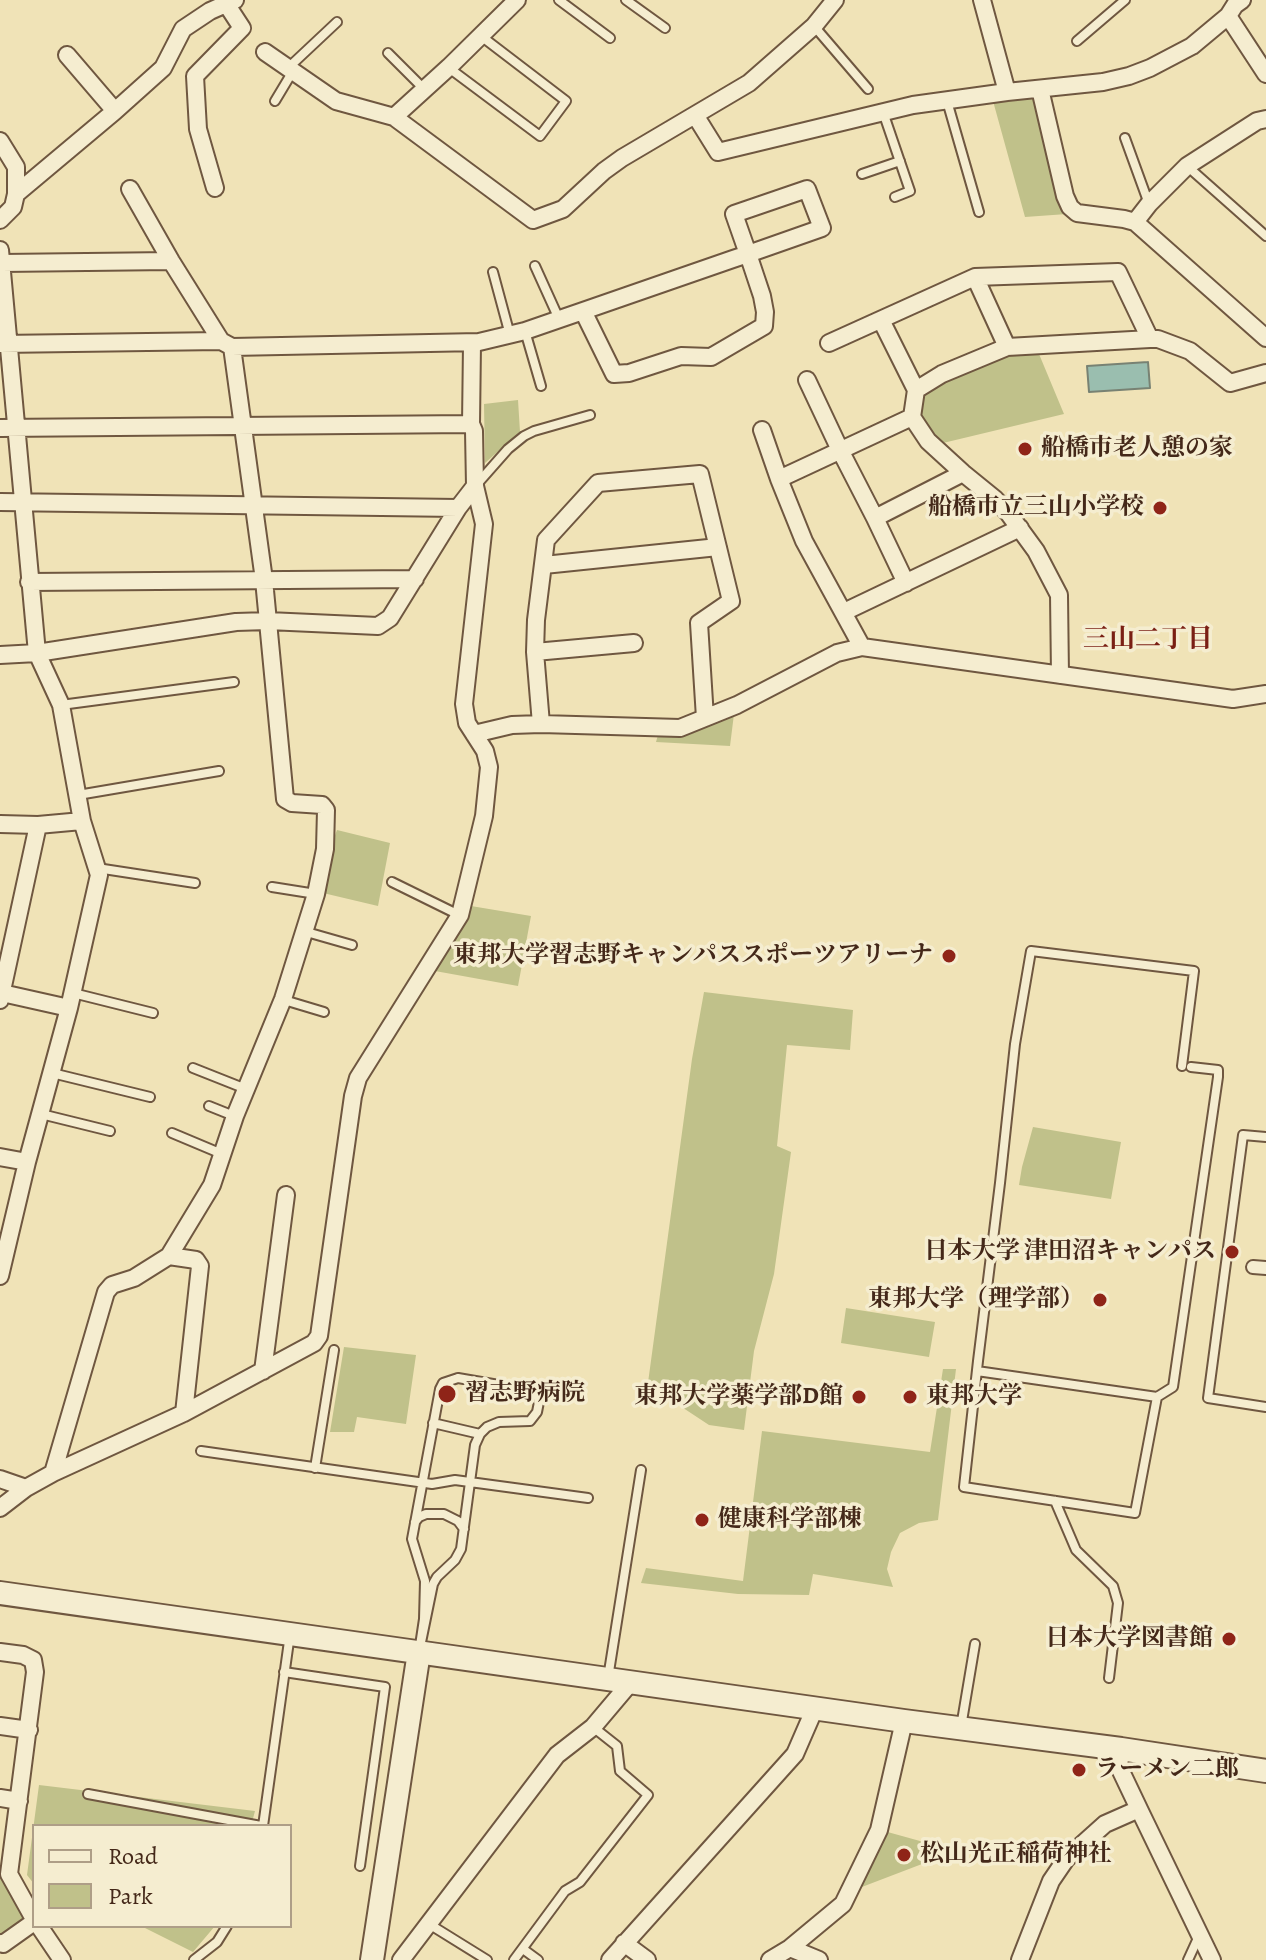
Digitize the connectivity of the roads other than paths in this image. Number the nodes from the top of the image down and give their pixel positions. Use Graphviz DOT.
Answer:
graph roads {
  1 [pos="517,0"];
  2 [pos="559,0"];
  3 [pos="626,0"];
  4 [pos="835,0"];
  5 [pos="982,0"];
  6 [pos="1125,0"];
  7 [pos="1242,0"];
  8 [pos="231,2"];
  9 [pos="1228,16"];
  10 [pos="337,22"];
  11 [pos="814,26"];
  12 [pos="665,28"];
  13 [pos="481,36"];
  14 [pos="610,38"];
  15 [pos="1077,41"];
  16 [pos="265,52"];
  17 [pos="388,53"];
  18 [pos="67,55"];
  19 [pos="449,67"];
  20 [pos="291,70"];
  21 [pos="1266,74"];
  22 [pos="424,89"];
  23 [pos="868,89"];
  24 [pos="1040,89"];
  25 [pos="1007,92"];
  26 [pos="275,101"];
  27 [pos="947,101"];
  28 [pos="115,111"];
  29 [pos="883,112"];
  30 [pos="695,115"];
  31 [pos="394,117"];
  32 [pos="1263,123"];
  33 [pos="1125,138"];
  34 [pos="1,145"];
  35 [pos="900,161"];
  36 [pos="1187,166"];
  37 [pos="862,174"];
  38 [pos="215,188"];
  39 [pos="130,189"];
  40 [pos="16,194"];
  41 [pos="895,197"];
  42 [pos="1149,204"];
  43 [pos="979,212"];
  44 [pos="0,220"];
  45 [pos="1135,222"];
  46 [pos="1266,236"];
  47 [pos="748,254"];
  48 [pos="1,256"];
  49 [pos="171,261"];
  50 [pos="535,266"];
  51 [pos="493,272"];
  52 [pos="975,277"];
  53 [pos="583,311"];
  54 [pos="559,319"];
  55 [pos="881,320"];
  56 [pos="518,333"];
  57 [pos="1266,338"];
  58 [pos="1150,339"];
  59 [pos="4,343"];
  60 [pos="829,343"];
  61 [pos="227,344"];
  62 [pos="472,344"];
  63 [pos="1007,347"];
  64 [pos="1266,373"];
  65 [pos="807,380"];
  66 [pos="541,386"];
  67 [pos="916,390"];
  68 [pos="590,415"];
  69 [pos="912,417"];
  70 [pos="471,424"];
  71 [pos="243,426"];
  72 [pos="8,428"];
  73 [pos="762,430"];
  74 [pos="840,450"];
  75 [pos="963,473"];
  76 [pos="779,479"];
  77 [pos="475,486"];
  78 [pos="0,502"];
  79 [pos="23,502"];
  80 [pos="253,505"];
  81 [pos="458,508"];
  82 [pos="875,518"];
  83 [pos="1020,528"];
  84 [pos="718,547"];
  85 [pos="544,565"];
  86 [pos="415,579"];
  87 [pos="264,580"];
  88 [pos="29,582"];
  89 [pos="906,583"];
  90 [pos="844,612"];
  91 [pos="268,621"];
  92 [pos="634,643"];
  93 [pos="862,647"];
  94 [pos="535,652"];
  95 [pos="37,653"];
  96 [pos="0,655"];
  97 [pos="1060,675"];
  98 [pos="234,682"];
  99 [pos="1266,694"];
  100 [pos="61,705"];
  101 [pos="705,718"];
  102 [pos="541,724"];
  103 [pos="474,734"];
  104 [pos="219,771"];
  105 [pos="77,796"];
  106 [pos="82,821"];
  107 [pos="0,824"];
  108 [pos="38,825"];
  109 [pos="97,868"];
  110 [pos="392,882"];
  111 [pos="195,883"];
  112 [pos="272,887"];
  113 [pos="316,894"];
  114 [pos="460,915"];
  115 [pos="303,931"];
  116 [pos="352,945"];
  117 [pos="1,996"];
  118 [pos="283,999"];
  119 [pos="71,1001"];
  120 [pos="324,1012"];
  121 [pos="153,1013"];
  122 [pos="193,1068"];
  123 [pos="52,1073"];
  124 [pos="246,1089"];
  125 [pos="150,1097"];
  126 [pos="209,1106"];
  127 [pos="41,1114"];
  128 [pos="235,1116"];
  129 [pos="110,1131"];
  130 [pos="172,1133"];
  131 [pos="1266,1137"];
  132 [pos="222,1154"];
  133 [pos="0,1157"];
  134 [pos="27,1162"];
  135 [pos="286,1195"];
  136 [pos="169,1256"];
  137 [pos="0,1276"];
  138 [pos="334,1350"];
  139 [pos="263,1371"];
  140 [pos="977,1371"];
  141 [pos="1157,1397"];
  142 [pos="1266,1407"];
  143 [pos="184,1413"];
  144 [pos="433,1423"];
  145 [pos="480,1434"];
  146 [pos="201,1451"];
  147 [pos="315,1468"];
  148 [pos="641,1470"];
  149 [pos="53,1473"];
  150 [pos="0,1479"];
  151 [pos="470,1481"];
  152 [pos="423,1482"];
  153 [pos="26,1488"];
  154 [pos="588,1498"];
  155 [pos="1055,1501"];
  156 [pos="0,1508"];
  157 [pos="415,1523"];
  158 [pos="464,1529"];
  159 [pos="0,1593"];
  160 [pos="290,1634"];
  161 [pos="975,1644"];
  162 [pos="0,1652"];
  163 [pos="419,1652"];
  164 [pos="284,1672"];
  165 [pos="1109,1678"];
  166 [pos="608,1679"];
  167 [pos="631,1682"];
  168 [pos="815,1708"];
  169 [pos="904,1721"];
  170 [pos="0,1726"];
  171 [pos="593,1727"];
  172 [pos="961,1728"];
  173 [pos="29,1730"];
  174 [pos="1121,1749"];
  175 [pos="1266,1771"];
  176 [pos="88,1794"];
  177 [pos="0,1798"];
  178 [pos="19,1801"];
  179 [pos="1139,1809"];
  180 [pos="251,1824"];
  181 [pos="262,1824"];
  182 [pos="360,1866"];
  183 [pos="4,1873"];
  184 [pos="32,1917"];
  185 [pos="32,1922"];
  186 [pos="429,1924"];
  187 [pos="40,1928"];
  188 [pos="226,1928"];
  189 [pos="1200,1935"];
  190 [pos="0,1943"];
  191 [pos="624,1943"];
  192 [pos="790,1948"];
  193 [pos="523,1949"];
  194 [pos="62,1960"];
  195 [pos="194,1960"];
  196 [pos="372,1960"];
  197 [pos="401,1960"];
  198 [pos="487,1960"];
  199 [pos="514,1960"];
  200 [pos="538,1960"];
  201 [pos="610,1960"];
  202 [pos="647,1960"];
  203 [pos="770,1960"];
  204 [pos="819,1960"];
  205 [pos="1020,1960"];
  206 [pos="1188,1960"];
  207 [pos="1212,1960"];
  1 -- 13 [label="street"];
  2 -- 14 [label="lane"];
  3 -- 12 [label="lane"];
  4 -- 11 [label="street"];
  5 -- 25 [label="street"];
  6 -- 15 [label="lane"];
  7 -- 9 [label="street"];
  8 -- 28 [label="street"];
  8 -- 38 [label="street"];
  9 -- 21 [label="street"];
  9 -- 24 [label="street"];
  10 -- 20 [label="lane"];
  11 -- 23 [label="lane"];
  11 -- 30 [label="street"];
  13 -- 19 [label="street"];
  13 -- 19 [label="lane"];
  16 -- 20 [label="street"];
  17 -- 22 [label="lane"];
  18 -- 28 [label="street"];
  19 -- 22 [label="street"];
  20 -- 26 [label="lane"];
  20 -- 31 [label="street"];
  22 -- 31 [label="street"];
  24 -- 25 [label="street"];
  24 -- 45 [label="street"];
  25 -- 27 [label="street"];
  27 -- 29 [label="street"];
  27 -- 43 [label="lane"];
  28 -- 40 [label="street"];
  29 -- 30 [label="street"];
  29 -- 35 [label="lane"];
  30 -- 31 [label="street"];
  32 -- 36 [label="street"];
  33 -- 42 [label="lane"];
  34 -- 40 [label="street"];
  35 -- 37 [label="lane"];
  35 -- 41 [label="lane"];
  36 -- 42 [label="street"];
  36 -- 46 [label="lane"];
  39 -- 49 [label="street"];
  40 -- 44 [label="street"];
  42 -- 45 [label="street"];
  45 -- 57 [label="street"];
  47 -- 47 [label="street"];
  47 -- 53 [label="street"];
  47 -- 53 [label="street"];
  48 -- 49 [label="street"];
  48 -- 59 [label="street"];
  49 -- 61 [label="street"];
  50 -- 54 [label="lane"];
  51 -- 56 [label="lane"];
  52 -- 55 [label="street"];
  52 -- 58 [label="street"];
  52 -- 63 [label="street"];
  53 -- 54 [label="street"];
  54 -- 56 [label="street"];
  55 -- 60 [label="street"];
  55 -- 67 [label="street"];
  56 -- 62 [label="street"];
  56 -- 66 [label="lane"];
  58 -- 63 [label="street"];
  58 -- 64 [label="street"];
  59 -- 61 [label="street"];
  59 -- 72 [label="street"];
  61 -- 62 [label="street"];
  61 -- 71 [label="street"];
  62 -- 70 [label="street"];
  63 -- 67 [label="street"];
  65 -- 74 [label="street"];
  67 -- 69 [label="street"];
  68 -- 77 [label="lane"];
  69 -- 74 [label="street"];
  69 -- 75 [label="street"];
  70 -- 71 [label="street"];
  70 -- 77 [label="street"];
  71 -- 72 [label="street"];
  71 -- 80 [label="street"];
  72 -- 79 [label="street"];
  73 -- 76 [label="street"];
  74 -- 76 [label="street"];
  74 -- 82 [label="street"];
  75 -- 82 [label="street"];
  75 -- 83 [label="street"];
  76 -- 90 [label="street"];
  77 -- 81 [label="street"];
  77 -- 103 [label="street"];
  78 -- 79 [label="street"];
  79 -- 80 [label="street"];
  79 -- 88 [label="street"];
  80 -- 81 [label="street"];
  80 -- 87 [label="street"];
  81 -- 86 [label="street"];
  82 -- 89 [label="street"];
  83 -- 89 [label="street"];
  83 -- 97 [label="street"];
  84 -- 85 [label="street"];
  84 -- 85 [label="street"];
  84 -- 101 [label="street"];
  85 -- 94 [label="street"];
  86 -- 87 [label="street"];
  86 -- 91 [label="street"];
  87 -- 88 [label="street"];
  87 -- 91 [label="street"];
  88 -- 95 [label="street"];
  89 -- 90 [label="street"];
  90 -- 93 [label="street"];
  91 -- 95 [label="street"];
  91 -- 113 [label="street"];
  92 -- 94 [label="street"];
  93 -- 97 [label="street"];
  93 -- 101 [label="street"];
  94 -- 102 [label="street"];
  95 -- 96 [label="street"];
  95 -- 100 [label="street"];
  97 -- 99 [label="street"];
  98 -- 100 [label="lane"];
  100 -- 105 [label="street"];
  101 -- 102 [label="street"];
  102 -- 103 [label="street"];
  103 -- 114 [label="street"];
  104 -- 105 [label="lane"];
  105 -- 106 [label="street"];
  106 -- 108 [label="street"];
  106 -- 109 [label="street"];
  107 -- 108 [label="street"];
  108 -- 117 [label="street"];
  109 -- 111 [label="lane"];
  109 -- 119 [label="street"];
  110 -- 114 [label="lane"];
  112 -- 113 [label="lane"];
  113 -- 115 [label="street"];
  114 -- 139 [label="street"];
  115 -- 116 [label="lane"];
  115 -- 118 [label="street"];
  117 -- 119 [label="street"];
  118 -- 120 [label="lane"];
  118 -- 124 [label="street"];
  119 -- 121 [label="lane"];
  119 -- 123 [label="street"];
  122 -- 124 [label="lane"];
  123 -- 125 [label="lane"];
  123 -- 127 [label="street"];
  124 -- 128 [label="street"];
  126 -- 128 [label="lane"];
  127 -- 129 [label="lane"];
  127 -- 134 [label="street"];
  128 -- 132 [label="street"];
  130 -- 132 [label="lane"];
  131 -- 142 [label="lane"];
  132 -- 136 [label="street"];
  133 -- 134 [label="street"];
  134 -- 137 [label="street"];
  135 -- 139 [label="street"];
  136 -- 143 [label="street"];
  136 -- 149 [label="street"];
  138 -- 147 [label="lane"];
  139 -- 143 [label="street"];
  140 -- 141 [label="lane"];
  140 -- 141 [label="lane"];
  140 -- 155 [label="lane"];
  141 -- 155 [label="lane"];
  143 -- 149 [label="street"];
  144 -- 145 [label="lane"];
  144 -- 145 [label="lane"];
  144 -- 152 [label="lane"];
  145 -- 151 [label="lane"];
  146 -- 147 [label="lane"];
  147 -- 152 [label="lane"];
  148 -- 166 [label="lane"];
  149 -- 153 [label="street"];
  150 -- 153 [label="street"];
  151 -- 152 [label="lane"];
  151 -- 154 [label="lane"];
  151 -- 158 [label="lane"];
  152 -- 157 [label="lane"];
  153 -- 156 [label="street"];
  155 -- 165 [label="lane"];
  157 -- 158 [label="lane"];
  157 -- 163 [label="lane"];
  158 -- 163 [label="lane"];
  159 -- 160 [label="street"];
  160 -- 163 [label="street"];
  160 -- 164 [label="lane"];
  161 -- 172 [label="lane"];
  162 -- 173 [label="street"];
  163 -- 166 [label="street"];
  163 -- 196 [label="street"];
  164 -- 181 [label="lane"];
  164 -- 182 [label="lane"];
  166 -- 167 [label="street"];
  167 -- 168 [label="street"];
  167 -- 171 [label="street"];
  168 -- 169 [label="street"];
  168 -- 191 [label="street"];
  169 -- 172 [label="street"];
  169 -- 192 [label="street"];
  170 -- 173 [label="street"];
  171 -- 186 [label="street"];
  171 -- 193 [label="lane"];
  172 -- 174 [label="street"];
  173 -- 178 [label="street"];
  174 -- 175 [label="street"];
  174 -- 179 [label="street"];
  176 -- 180 [label="lane"];
  177 -- 178 [label="street"];
  178 -- 183 [label="street"];
  179 -- 189 [label="street"];
  179 -- 205 [label="street"];
  183 -- 184 [label="street"];
  185 -- 190 [label="street"];
  186 -- 197 [label="street"];
  186 -- 198 [label="lane"];
  187 -- 194 [label="street"];
  188 -- 195 [label="lane"];
  189 -- 206 [label="lane"];
  189 -- 207 [label="street"];
  191 -- 201 [label="street"];
  191 -- 202 [label="street"];
  192 -- 203 [label="street"];
  192 -- 204 [label="street"];
  193 -- 199 [label="lane"];
  193 -- 200 [label="lane"];
}
